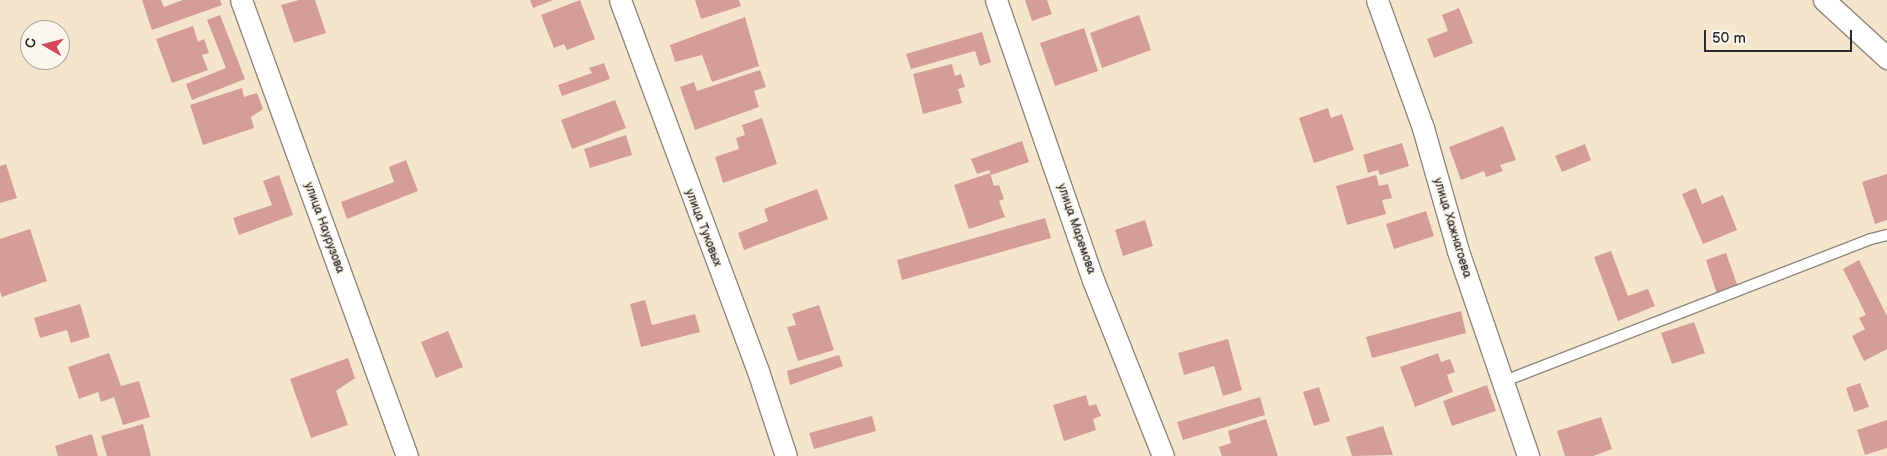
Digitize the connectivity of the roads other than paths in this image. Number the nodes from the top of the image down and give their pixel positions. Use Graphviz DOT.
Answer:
graph roads {
  1 [pos="241,0"];
  2 [pos="620,0"];
  3 [pos="996,0"];
  4 [pos="1377,0"];
  5 [pos="1824,0"];
  6 [pos="1887,58"];
  7 [pos="1887,235"];
  8 [pos="1502,382"];
  9 [pos="406,456"];
  10 [pos="786,456"];
  11 [pos="1163,456"];
  12 [pos="1528,456"];
  1 -- 9 [label="street, улица Наурузова"];
  2 -- 10 [label="street, улица Туковых"];
  3 -- 11 [label="street, улица Маремова"];
  4 -- 8 [label="street, улица Хажнагоева"];
  5 -- 6 [label="street"];
  7 -- 8 [label="lane"];
  8 -- 12 [label="street, улица Хажнагоева"];
}
